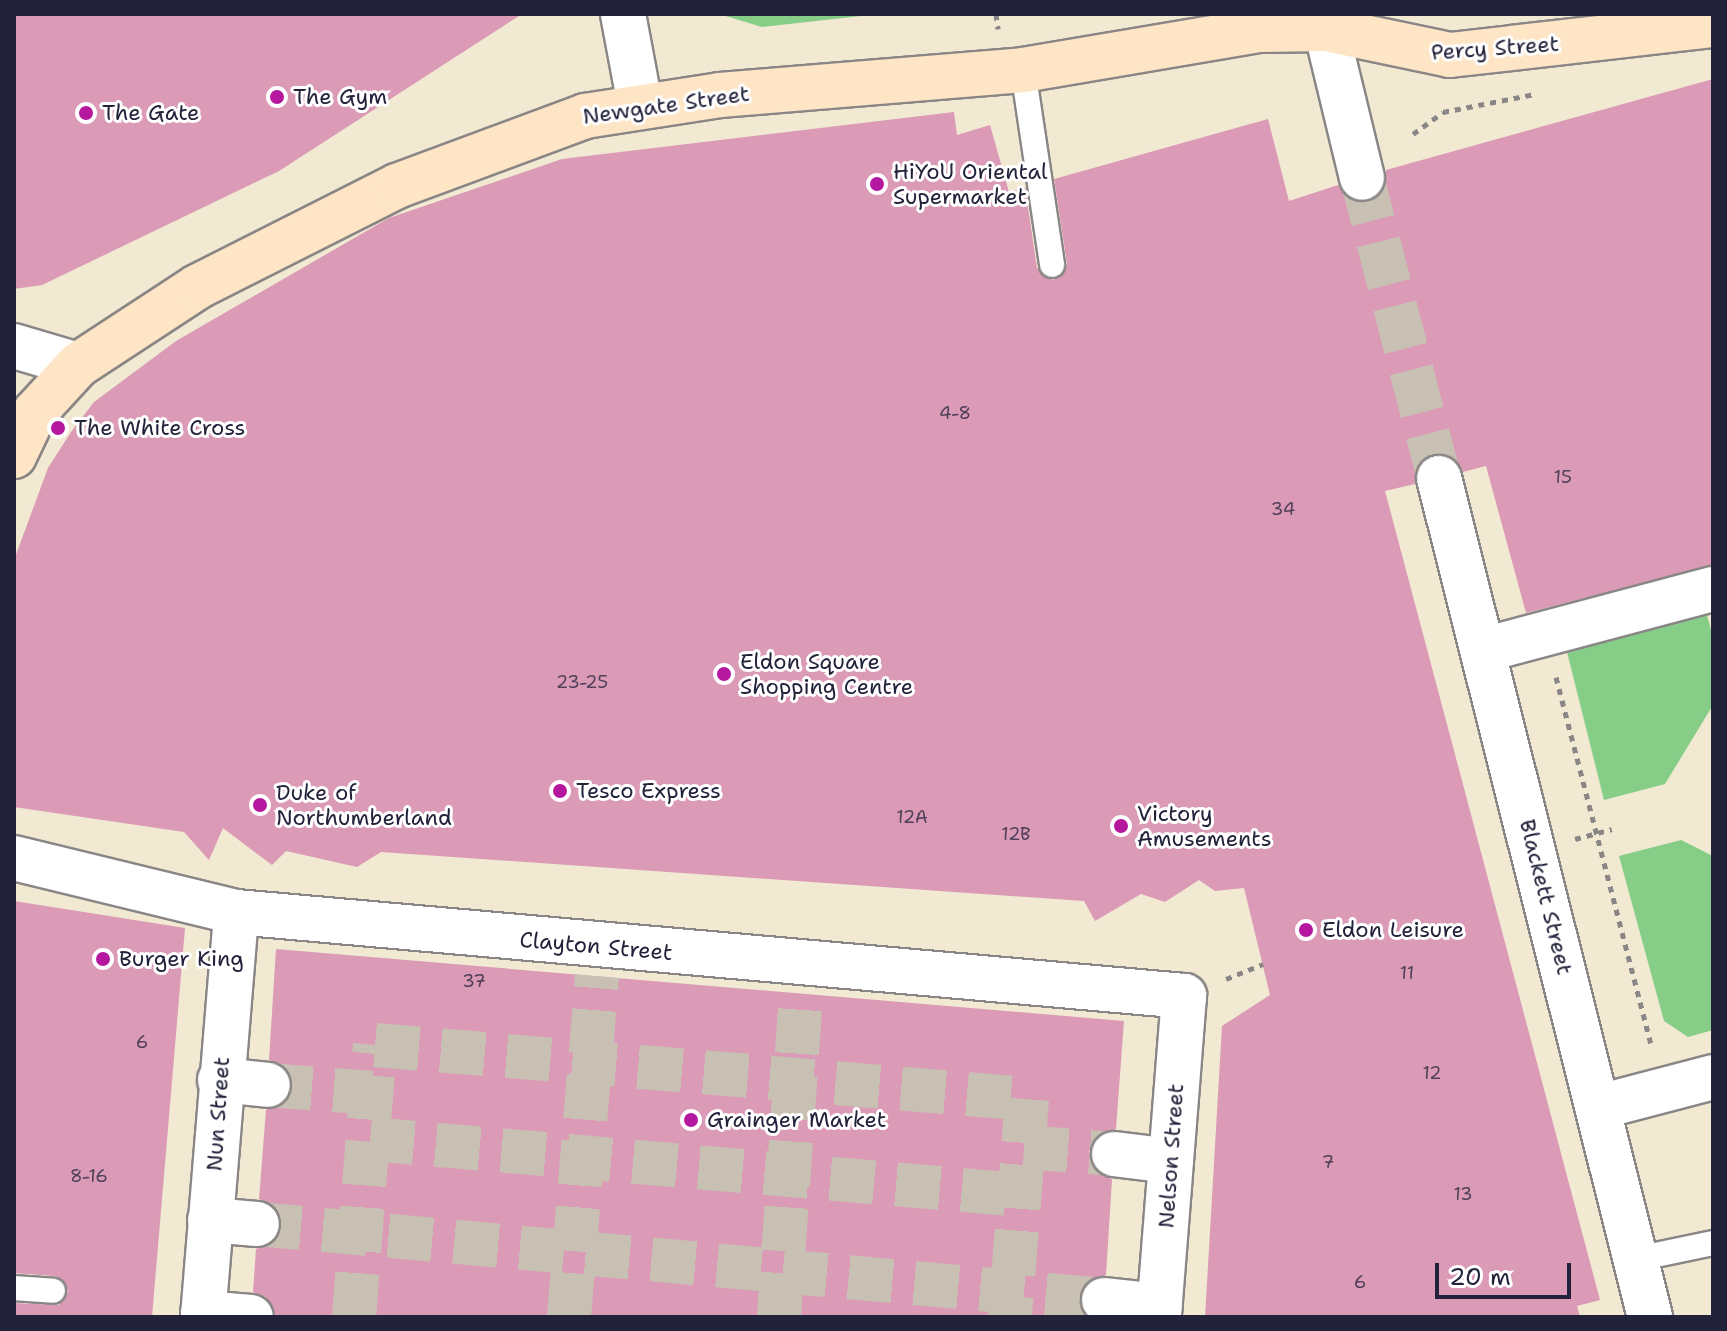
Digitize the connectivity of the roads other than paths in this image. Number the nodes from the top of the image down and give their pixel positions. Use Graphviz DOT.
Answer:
graph roads {
  1 [pos="623,14"];
  2 [pos="1371,14"];
  3 [pos="1323,22"];
  4 [pos="1713,25"];
  5 [pos="1023,70"];
  6 [pos="640,105"];
  7 [pos="1362,178"];
  8 [pos="1052,265"];
  9 [pos="14,346"];
  10 [pos="78,365"];
  11 [pos="14,456"];
  12 [pos="1439,478"];
  13 [pos="1713,589"];
  14 [pos="1483,650"];
  15 [pos="14,858"];
  16 [pos="236,912"];
  17 [pos="1184,996"];
  18 [pos="1713,1077"];
  19 [pos="220,1080"];
  20 [pos="268,1085"];
  21 [pos="1599,1107"];
  22 [pos="1114,1154"];
  23 [pos="1171,1161"];
  24 [pos="210,1220"];
  25 [pos="257,1224"];
  26 [pos="1713,1243"];
  27 [pos="1636,1259"];
  28 [pos="14,1288"];
  29 [pos="53,1291"];
  30 [pos="1104,1300"];
  31 [pos="1160,1312"];
  32 [pos="203,1315"];
  33 [pos="251,1317"];
  34 [pos="1650,1317"];
  1 -- 6 [label="street"];
  2 -- 3 [label="main road"];
  3 -- 4 [label="main road, Percy Street"];
  3 -- 5 [label="main road, Newgate Street"];
  3 -- 7 [label="street"];
  5 -- 6 [label="main road, Newgate Street"];
  5 -- 8 [label="lane"];
  6 -- 10 [label="main road, Newgate Street"];
  9 -- 10 [label="street"];
  10 -- 11 [label="main road, Newgate Street"];
  12 -- 14 [label="street, Blackett Street"];
  13 -- 14 [label="street"];
  14 -- 21 [label="street, Blackett Street"];
  15 -- 16 [label="street, Clayton Street"];
  16 -- 17 [label="street, Clayton Street"];
  16 -- 19 [label="street, Nun Street"];
  17 -- 23 [label="street, Nelson Street"];
  18 -- 21 [label="street"];
  19 -- 20 [label="street"];
  19 -- 24 [label="street, Nun Street"];
  21 -- 27 [label="street, Blackett Street"];
  22 -- 23 [label="street"];
  23 -- 31 [label="street, Nelson Street"];
  24 -- 25 [label="street"];
  24 -- 32 [label="street, Nun Street"];
  26 -- 27 [label="lane"];
  27 -- 34 [label="street, Blackett Street"];
  28 -- 29 [label="lane"];
  30 -- 31 [label="street"];
  32 -- 33 [label="street"];
}
